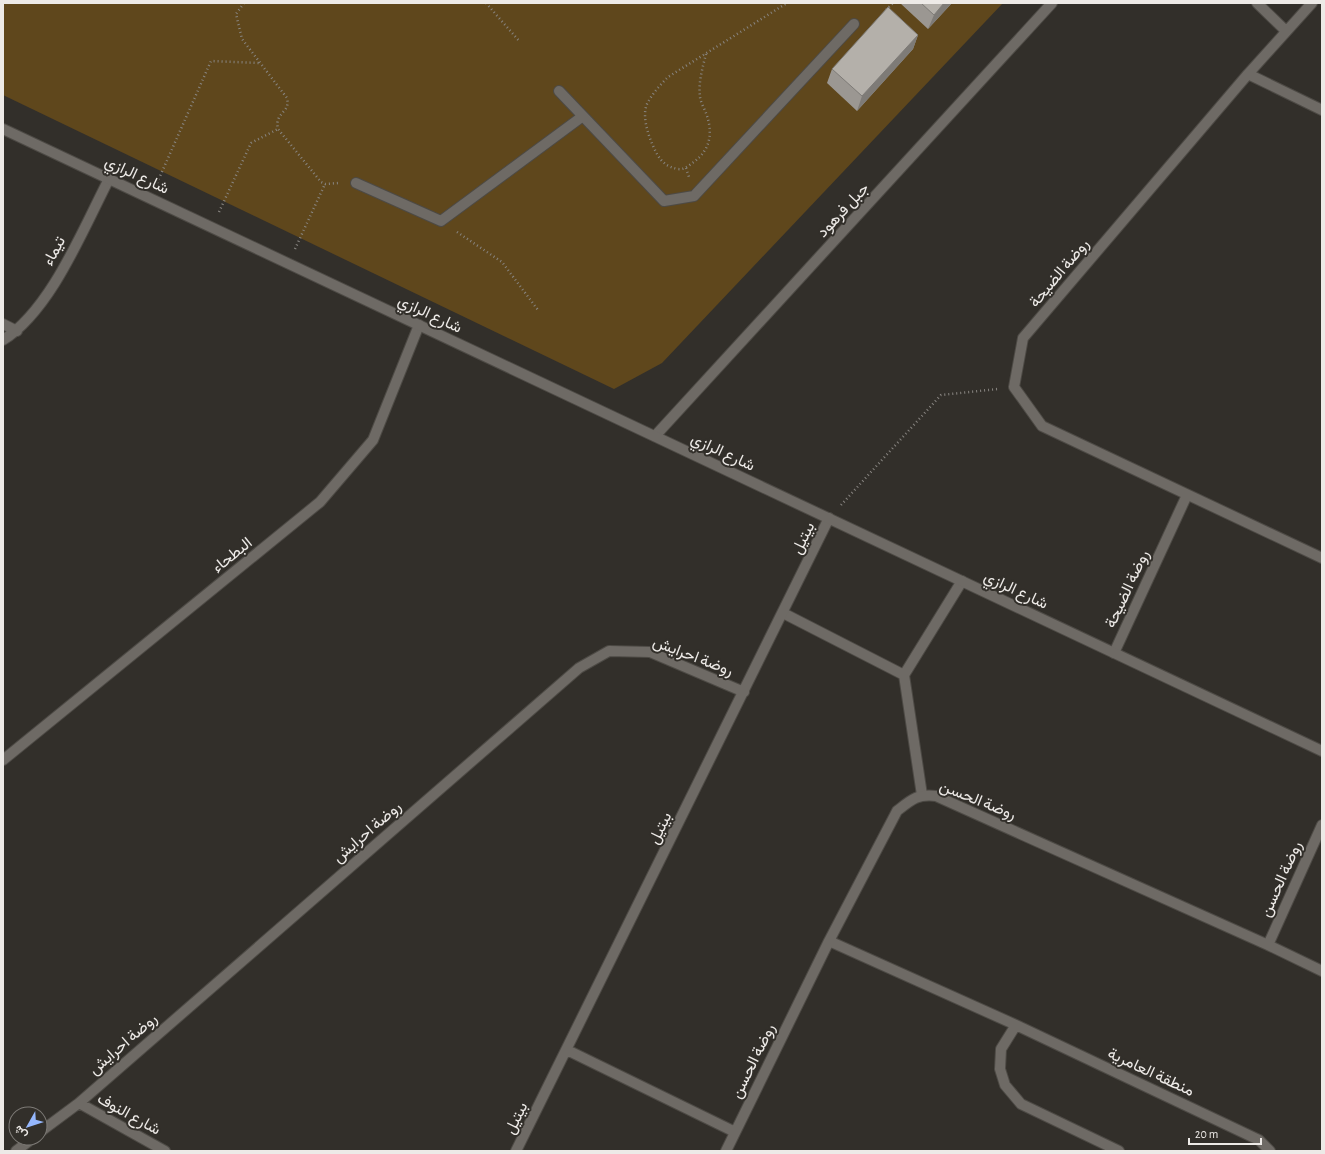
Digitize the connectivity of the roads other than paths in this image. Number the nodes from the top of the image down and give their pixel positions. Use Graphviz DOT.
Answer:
graph roads {
  1 [pos="1052,3"];
  2 [pos="1257,3"];
  3 [pos="1312,3"];
  4 [pos="854,24"];
  5 [pos="1286,31"];
  6 [pos="1248,74"];
  7 [pos="559,91"];
  8 [pos="1322,110"];
  9 [pos="583,116"];
  10 [pos="3,129"];
  11 [pos="109,179"];
  12 [pos="356,183"];
  13 [pos="3,324"];
  14 [pos="419,325"];
  15 [pos="17,331"];
  16 [pos="3,340"];
  17 [pos="655,436"];
  18 [pos="1187,495"];
  19 [pos="829,518"];
  20 [pos="1322,558"];
  21 [pos="962,581"];
  22 [pos="783,613"];
  23 [pos="1114,653"];
  24 [pos="904,675"];
  25 [pos="744,692"];
  26 [pos="1322,751"];
  27 [pos="3,760"];
  28 [pos="922,795"];
  29 [pos="1322,825"];
  30 [pos="829,942"];
  31 [pos="1268,945"];
  32 [pos="1322,971"];
  33 [pos="1016,1025"];
  34 [pos="567,1050"];
  35 [pos="79,1102"];
  36 [pos="48,1126"];
  37 [pos="735,1132"];
  38 [pos="165,1151"];
  39 [pos="516,1151"];
  40 [pos="726,1151"];
  41 [pos="1119,1151"];
  42 [pos="1270,1151"];
  1 -- 17 [label="street, جبل فرهود"];
  2 -- 5 [label="street"];
  3 -- 5 [label="street, روضة الضيحة"];
  4 -- 9 [label="street"];
  5 -- 6 [label="street, روضة الضيحة"];
  6 -- 8 [label="street"];
  6 -- 18 [label="street, روضة الضيحة"];
  7 -- 9 [label="street"];
  9 -- 12 [label="street"];
  10 -- 11 [label="street, شارع الرازي"];
  11 -- 14 [label="street, شارع الرازي"];
  11 -- 15 [label="street, تيماء"];
  13 -- 15 [label="street"];
  14 -- 17 [label="street, شارع الرازي"];
  14 -- 27 [label="street, البطحاء"];
  15 -- 16 [label="street, تيماء"];
  17 -- 19 [label="street, شارع الرازي"];
  18 -- 20 [label="street"];
  18 -- 23 [label="street, روضة الضيحة"];
  19 -- 21 [label="street, شارع الرازي"];
  19 -- 22 [label="street, بيتيل"];
  21 -- 23 [label="street, شارع الرازي"];
  21 -- 24 [label="street"];
  22 -- 24 [label="street"];
  22 -- 25 [label="street, بيتيل"];
  23 -- 26 [label="street, شارع الرازي"];
  24 -- 28 [label="street"];
  25 -- 34 [label="street, بيتيل"];
  25 -- 35 [label="street, روضة احرايش"];
  28 -- 30 [label="street, روضة الحسن"];
  28 -- 31 [label="street, روضة الحسن"];
  29 -- 31 [label="street, روضة الحسن"];
  30 -- 33 [label="street, منطقة العامرية"];
  30 -- 37 [label="street, روضة الحسن"];
  31 -- 32 [label="street, روضة الحسن"];
  33 -- 41 [label="street"];
  33 -- 42 [label="street, منطقة العامرية"];
  34 -- 37 [label="street"];
  34 -- 39 [label="street, بيتيل"];
  35 -- 36 [label="street, روضة احرايش"];
  35 -- 38 [label="street, شارع النوف"];
  37 -- 40 [label="street, روضة الحسن"];
}
